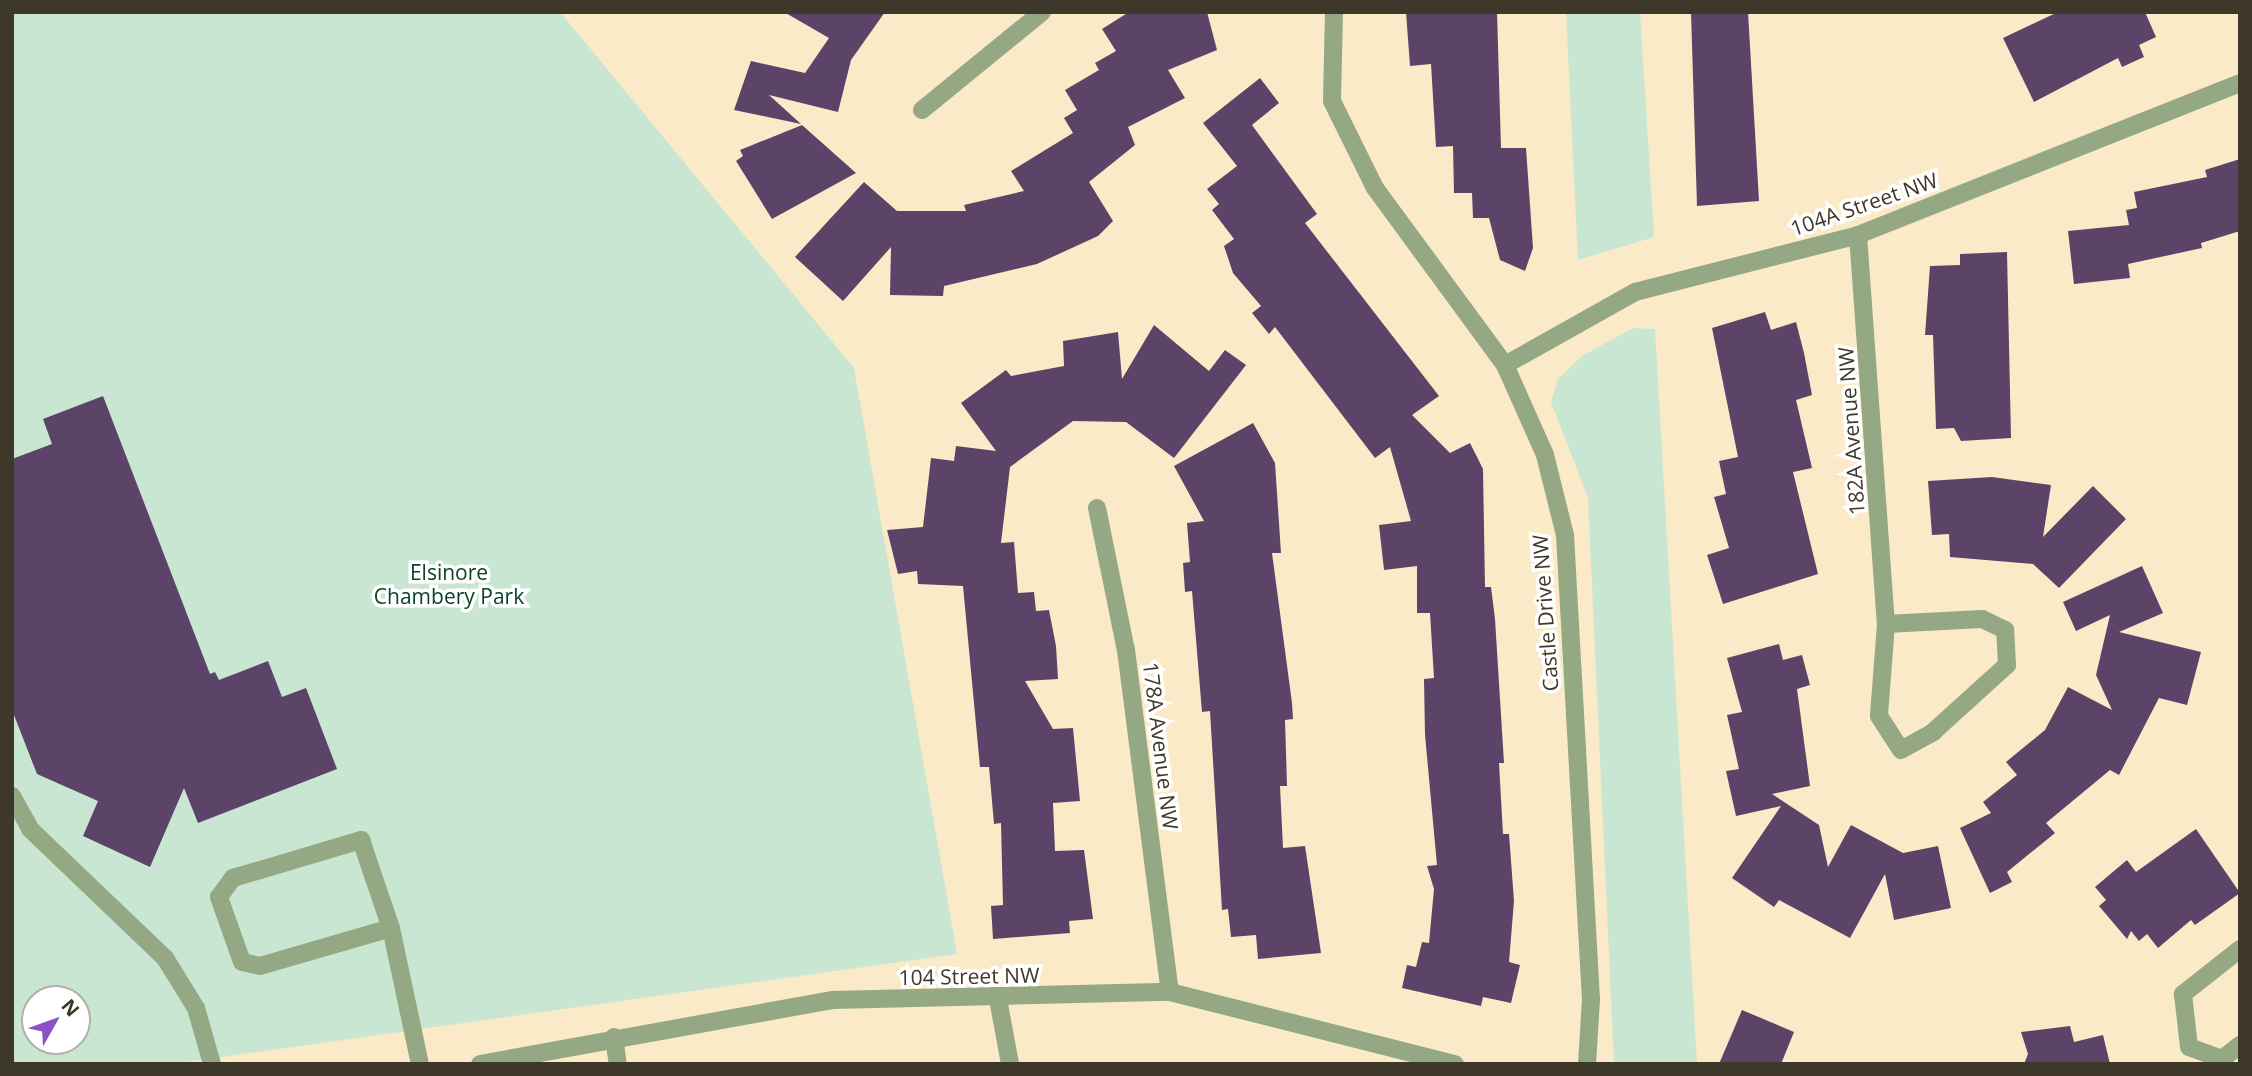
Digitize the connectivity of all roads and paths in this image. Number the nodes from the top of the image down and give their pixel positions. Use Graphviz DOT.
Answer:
graph roads {
  1 [pos="1042,12"];
  2 [pos="1334,12"];
  3 [pos="2240,83"];
  4 [pos="922,110"];
  5 [pos="1858,235"];
  6 [pos="1505,365"];
  7 [pos="1097,508"];
  8 [pos="1886,624"];
  9 [pos="12,796"];
  10 [pos="391,928"];
  11 [pos="2240,950"];
  12 [pos="1170,992"];
  13 [pos="998,999"];
  14 [pos="614,1037"];
  15 [pos="2240,1045"];
  16 [pos="1432,1060"];
  17 [pos="212,1064"];
  18 [pos="420,1064"];
  19 [pos="481,1064"];
  20 [pos="618,1064"];
  21 [pos="1010,1064"];
  22 [pos="1455,1064"];
  23 [pos="1587,1064"];
  1 -- 4 [label="street"];
  2 -- 6 [label="street, Castle Drive NW"];
  3 -- 5 [label="street, 104A Street NW"];
  5 -- 6 [label="street, 104A Street NW"];
  5 -- 8 [label="street, 182A Avenue NW"];
  6 -- 23 [label="street, Castle Drive NW"];
  7 -- 12 [label="street, 178A Avenue NW"];
  8 -- 8 [label="street, 182A Avenue NW"];
  9 -- 17 [label="street"];
  10 -- 10 [label="street"];
  10 -- 18 [label="street"];
  11 -- 15 [label="street"];
  12 -- 13 [label="street, 104 Street NW"];
  12 -- 16 [label="street, 104 Street NW"];
  13 -- 14 [label="street, 104 Street NW"];
  13 -- 21 [label="street"];
  14 -- 19 [label="street, 104 Street NW"];
  14 -- 20 [label="street"];
  16 -- 22 [label="street, 104 Street NW"];
}
